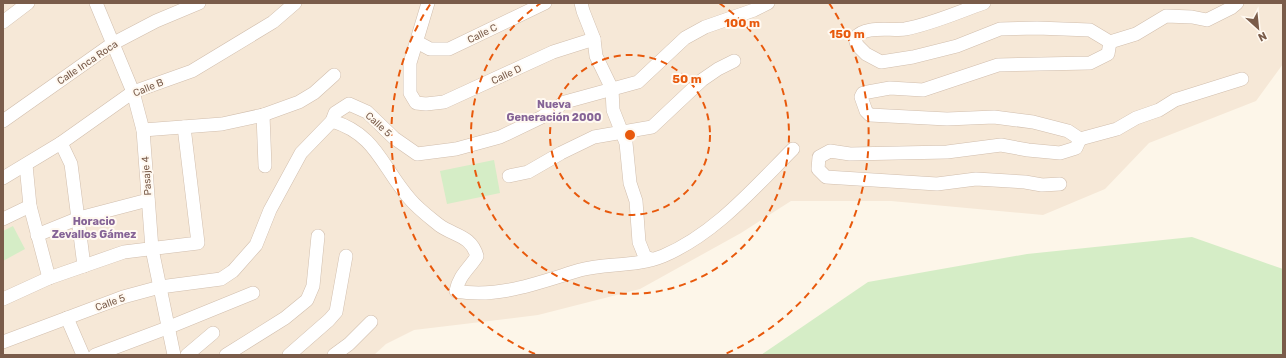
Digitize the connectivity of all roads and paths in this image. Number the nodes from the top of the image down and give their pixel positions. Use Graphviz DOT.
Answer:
graph roads {
  1 [pos="28,3"];
  2 [pos="96,3"];
  3 [pos="199,3"];
  4 [pos="295,3"];
  5 [pos="429,3"];
  6 [pos="545,3"];
  7 [pos="581,3"];
  8 [pos="768,3"];
  9 [pos="984,3"];
  10 [pos="1237,3"];
  11 [pos="3,22"];
  12 [pos="594,39"];
  13 [pos="417,42"];
  14 [pos="1110,42"];
  15 [pos="112,44"];
  16 [pos="734,60"];
  17 [pos="334,75"];
  18 [pos="1242,80"];
  19 [pos="612,89"];
  20 [pos="133,92"];
  21 [pos="263,115"];
  22 [pos="3,121"];
  23 [pos="332,121"];
  24 [pos="184,127"];
  25 [pos="143,130"];
  26 [pos="621,132"];
  27 [pos="1080,140"];
  28 [pos="61,143"];
  29 [pos="793,148"];
  30 [pos="26,165"];
  31 [pos="265,166"];
  32 [pos="509,176"];
  33 [pos="3,178"];
  34 [pos="1060,184"];
  35 [pos="148,200"];
  36 [pos="30,206"];
  37 [pos="79,218"];
  38 [pos="3,220"];
  39 [pos="37,235"];
  40 [pos="318,236"];
  41 [pos="152,249"];
  42 [pos="346,256"];
  43 [pos="652,259"];
  44 [pos="84,266"];
  45 [pos="49,278"];
  46 [pos="160,287"];
  47 [pos="253,293"];
  48 [pos="3,299"];
  49 [pos="67,318"];
  50 [pos="371,322"];
  51 [pos="167,328"];
  52 [pos="213,333"];
  53 [pos="3,342"];
  54 [pos="83,355"];
  55 [pos="95,355"];
  56 [pos="174,355"];
  57 [pos="187,355"];
  58 [pos="226,355"];
  59 [pos="289,355"];
  60 [pos="334,355"];
  1 -- 11 [label="street"];
  2 -- 15 [label="street, Pasaje 4"];
  3 -- 15 [label="street, Calle Inca Roca"];
  4 -- 20 [label="street, Calle B"];
  5 -- 13 [label="street"];
  6 -- 13 [label="street, Calle C"];
  7 -- 12 [label="street"];
  8 -- 19 [label="street, Calle 5"];
  9 -- 14 [label="street"];
  10 -- 14 [label="street"];
  12 -- 13 [label="street, Calle D"];
  12 -- 19 [label="street"];
  14 -- 27 [label="street"];
  15 -- 20 [label="street, Pasaje 4"];
  15 -- 22 [label="street, Calle Inca Roca"];
  16 -- 26 [label="street"];
  17 -- 21 [label="street"];
  18 -- 27 [label="street"];
  19 -- 23 [label="street, Calle 5"];
  19 -- 26 [label="street"];
  20 -- 25 [label="street, Pasaje 4"];
  20 -- 28 [label="street, Calle B"];
  21 -- 24 [label="street"];
  21 -- 31 [label="street"];
  23 -- 43 [label="street"];
  23 -- 46 [label="street, Calle 5"];
  24 -- 25 [label="street"];
  24 -- 41 [label="street"];
  25 -- 35 [label="street, Pasaje 4"];
  26 -- 32 [label="street"];
  26 -- 43 [label="street"];
  27 -- 34 [label="street"];
  28 -- 30 [label="street, Calle B"];
  28 -- 37 [label="street"];
  29 -- 43 [label="street"];
  30 -- 33 [label="street, Calle B"];
  30 -- 36 [label="street"];
  35 -- 37 [label="street"];
  35 -- 41 [label="street, Pasaje 4"];
  36 -- 38 [label="street"];
  36 -- 39 [label="street"];
  37 -- 39 [label="street"];
  37 -- 44 [label="street"];
  39 -- 45 [label="street"];
  40 -- 58 [label="street"];
  41 -- 44 [label="street"];
  41 -- 46 [label="street, Pasaje 4"];
  42 -- 59 [label="street"];
  44 -- 45 [label="street"];
  45 -- 48 [label="street"];
  46 -- 49 [label="street, Calle 5"];
  46 -- 51 [label="street, Pasaje 4"];
  47 -- 51 [label="street"];
  49 -- 53 [label="street, Calle 5"];
  49 -- 54 [label="street"];
  50 -- 60 [label="street"];
  51 -- 55 [label="street"];
  51 -- 56 [label="street, Pasaje 4"];
  52 -- 57 [label="street"];
}
